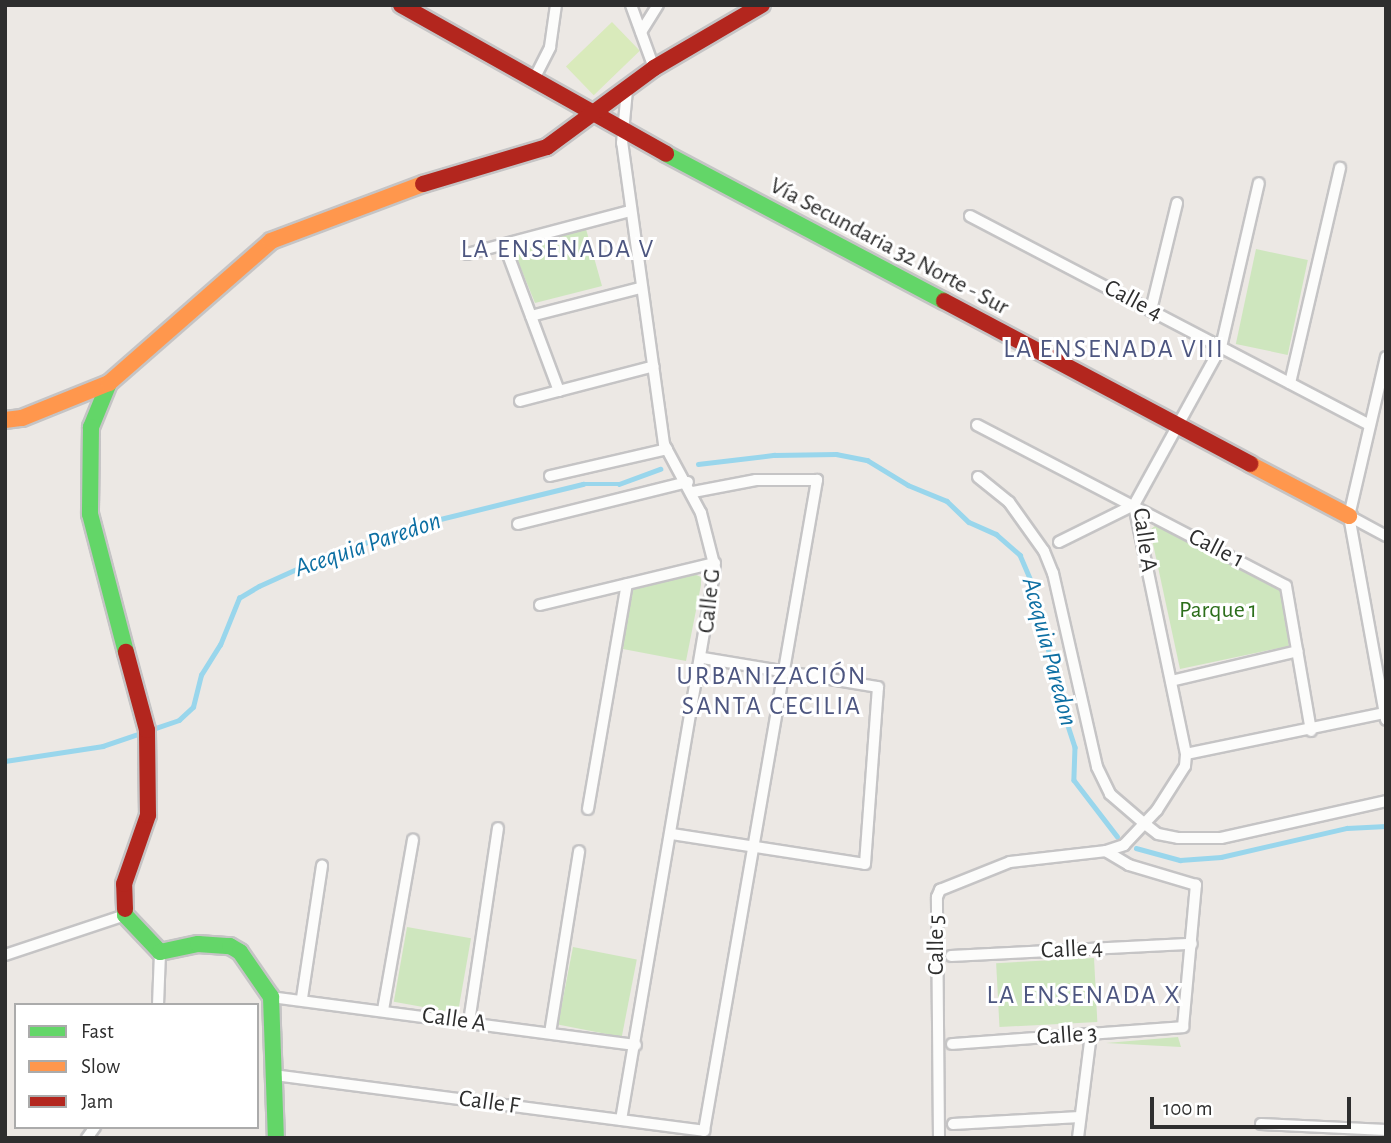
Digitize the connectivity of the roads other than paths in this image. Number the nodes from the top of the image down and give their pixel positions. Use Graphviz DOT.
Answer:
graph roads {
  1 [pos="401,5"];
  2 [pos="556,5"];
  3 [pos="631,5"];
  4 [pos="658,5"];
  5 [pos="762,5"];
  6 [pos="641,32"];
  7 [pos="654,68"];
  8 [pos="533,81"];
  9 [pos="627,90"];
  10 [pos="593,114"];
  11 [pos="623,130"];
  12 [pos="1340,168"];
  13 [pos="1259,183"];
  14 [pos="1177,203"];
  15 [pos="630,211"];
  16 [pos="970,216"];
  17 [pos="504,244"];
  18 [pos="467,254"];
  19 [pos="640,288"];
  20 [pos="1151,310"];
  21 [pos="531,316"];
  22 [pos="1221,347"];
  23 [pos="1386,356"];
  24 [pos="654,366"];
  25 [pos="109,383"];
  26 [pos="1290,383"];
  27 [pos="559,391"];
  28 [pos="520,401"];
  29 [pos="5,420"];
  30 [pos="977,425"];
  31 [pos="1370,425"];
  32 [pos="1178,428"];
  33 [pos="667,449"];
  34 [pos="550,476"];
  35 [pos="978,477"];
  36 [pos="691,487"];
  37 [pos="1134,505"];
  38 [pos="1349,516"];
  39 [pos="518,524"];
  40 [pos="1386,536"];
  41 [pos="1059,542"];
  42 [pos="715,563"];
  43 [pos="627,584"];
  44 [pos="540,605"];
  45 [pos="1298,652"];
  46 [pos="703,658"];
  47 [pos="784,672"];
  48 [pos="1171,681"];
  49 [pos="1385,716"];
  50 [pos="1311,731"];
  51 [pos="1186,754"];
  52 [pos="1386,801"];
  53 [pos="588,809"];
  54 [pos="1145,824"];
  55 [pos="498,828"];
  56 [pos="672,834"];
  57 [pos="412,840"];
  58 [pos="756,849"];
  59 [pos="579,851"];
  60 [pos="1106,851"];
  61 [pos="322,865"];
  62 [pos="125,915"];
  63 [pos="1192,944"];
  64 [pos="160,952"];
  65 [pos="5,955"];
  66 [pos="951,956"];
  67 [pos="271,997"];
  68 [pos="302,998"];
  69 [pos="158,1003"];
  70 [pos="383,1010"];
  71 [pos="469,1022"];
  72 [pos="550,1033"];
  73 [pos="1091,1034"];
  74 [pos="952,1044"];
  75 [pos="636,1045"];
  76 [pos="274,1074"];
  77 [pos="1080,1117"];
  78 [pos="621,1120"];
  79 [pos="953,1124"];
  80 [pos="1261,1124"];
  81 [pos="1386,1130"];
  82 [pos="1357,1133"];
  83 [pos="276,1138"];
  84 [pos="939,1138"];
  85 [pos="1078,1138"];
  1 -- 8 [label="street, Vía Secundaria 32 Norte - Sur"];
  2 -- 8 [label="street"];
  3 -- 6 [label="street"];
  4 -- 6 [label="street"];
  5 -- 7 [label="street"];
  6 -- 7 [label="street"];
  7 -- 9 [label="street"];
  8 -- 10 [label="street, Vía Secundaria 32 Norte - Sur"];
  9 -- 10 [label="street"];
  9 -- 11 [label="street, Calle G"];
  10 -- 11 [label="street, Vía Secundaria 32 Norte - Sur"];
  10 -- 25 [label="street"];
  11 -- 15 [label="street, Calle G"];
  11 -- 32 [label="street, Vía Secundaria 32 Norte - Sur"];
  12 -- 26 [label="street"];
  13 -- 22 [label="street, Calle A"];
  14 -- 20 [label="street"];
  15 -- 17 [label="street"];
  15 -- 19 [label="street, Calle G"];
  16 -- 20 [label="street, Calle 4"];
  17 -- 18 [label="street"];
  17 -- 21 [label="street"];
  19 -- 21 [label="street"];
  19 -- 24 [label="street, Calle G"];
  20 -- 22 [label="street, Calle 4"];
  21 -- 27 [label="street"];
  22 -- 26 [label="street, Calle 4"];
  22 -- 32 [label="street, Calle A"];
  23 -- 31 [label="street"];
  24 -- 27 [label="street"];
  24 -- 33 [label="street, Calle G"];
  25 -- 29 [label="street"];
  25 -- 62 [label="street"];
  26 -- 31 [label="street, Calle 4"];
  27 -- 28 [label="street"];
  30 -- 37 [label="street, Calle 1"];
  31 -- 38 [label="street"];
  32 -- 37 [label="street, Calle A"];
  32 -- 38 [label="street, Vía Secundaria 32 Norte - Sur"];
  33 -- 34 [label="street"];
  33 -- 36 [label="street, Calle G"];
  35 -- 54 [label="street"];
  36 -- 39 [label="street"];
  36 -- 42 [label="street, Calle G"];
  36 -- 47 [label="street"];
  37 -- 41 [label="street"];
  37 -- 45 [label="street, Calle 1"];
  37 -- 48 [label="street, Calle A"];
  38 -- 40 [label="street"];
  38 -- 49 [label="street"];
  42 -- 43 [label="street"];
  42 -- 46 [label="street, Calle G"];
  43 -- 44 [label="street"];
  43 -- 53 [label="street"];
  45 -- 48 [label="street"];
  45 -- 50 [label="street, Calle 1"];
  46 -- 47 [label="street"];
  46 -- 56 [label="street, Calle G"];
  47 -- 58 [label="street"];
  47 -- 58 [label="street"];
  48 -- 51 [label="street, Calle A"];
  49 -- 50 [label="street"];
  50 -- 51 [label="street"];
  51 -- 54 [label="street"];
  52 -- 54 [label="street"];
  54 -- 60 [label="street, Calle 5"];
  55 -- 71 [label="street"];
  56 -- 58 [label="street"];
  56 -- 75 [label="street, Calle G"];
  57 -- 70 [label="street"];
  58 -- 78 [label="street, Calle F"];
  59 -- 72 [label="street"];
  60 -- 63 [label="street"];
  60 -- 84 [label="street, Calle 5"];
  61 -- 68 [label="street"];
  62 -- 64 [label="street"];
  62 -- 65 [label="street"];
  63 -- 66 [label="street, Calle 4"];
  63 -- 73 [label="street, Calle 3"];
  64 -- 67 [label="street"];
  64 -- 69 [label="street"];
  67 -- 68 [label="street, Calle A"];
  67 -- 76 [label="street"];
  68 -- 70 [label="street, Calle A"];
  70 -- 71 [label="street, Calle A"];
  71 -- 72 [label="street, Calle A"];
  72 -- 75 [label="street, Calle A"];
  73 -- 74 [label="street, Calle 3"];
  73 -- 77 [label="street"];
  75 -- 78 [label="street, Calle G"];
  76 -- 78 [label="street, Calle F"];
  76 -- 83 [label="street"];
  77 -- 79 [label="street"];
  77 -- 85 [label="street"];
  80 -- 82 [label="street"];
  81 -- 82 [label="street"];
}
